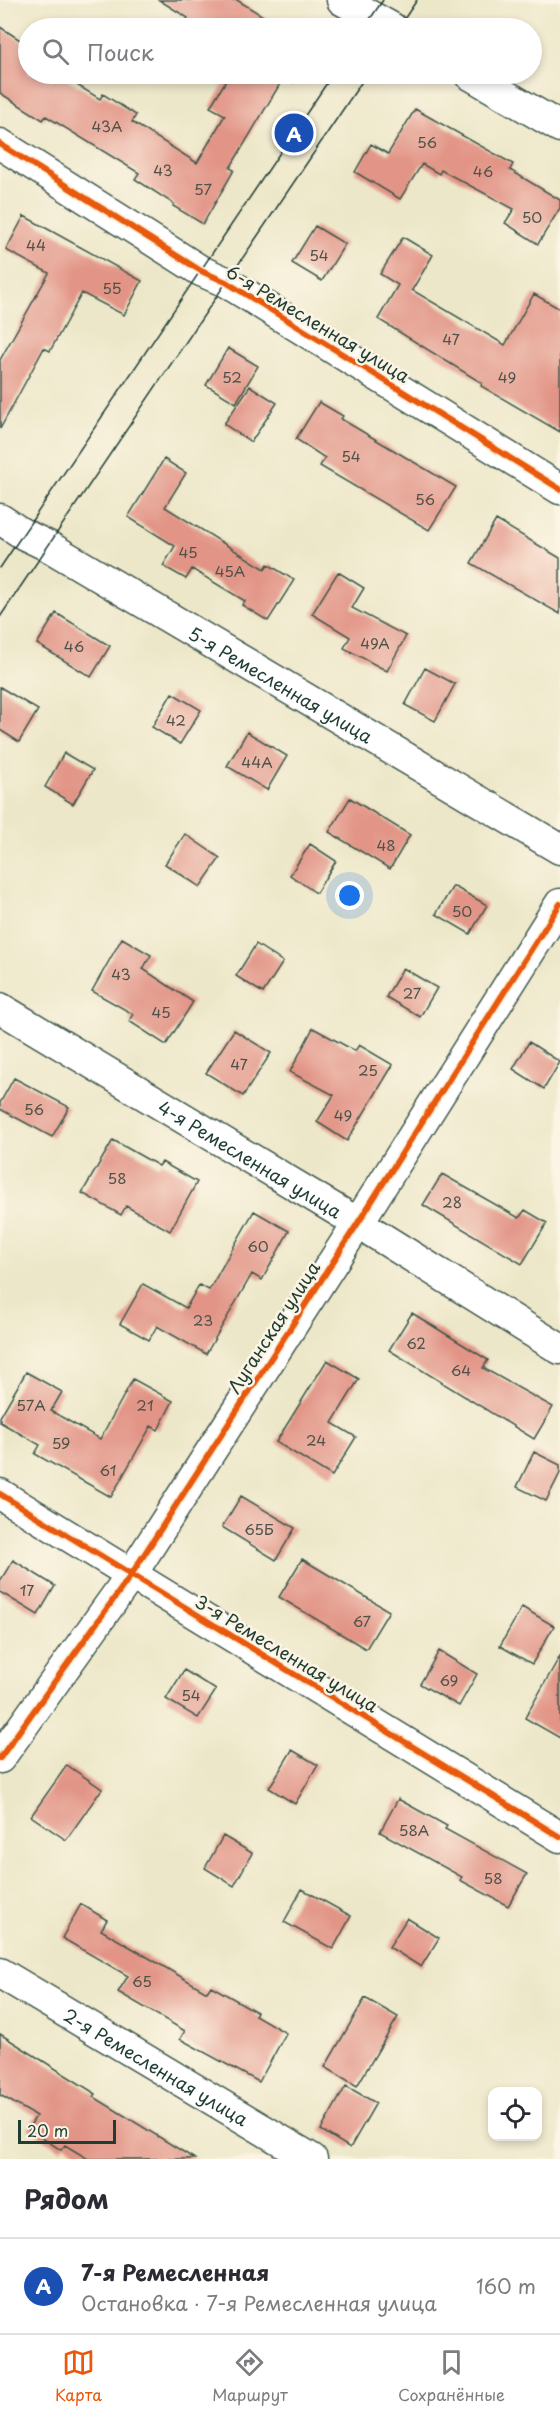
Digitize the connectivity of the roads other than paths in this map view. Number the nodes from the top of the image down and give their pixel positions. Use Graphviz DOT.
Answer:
graph roads {
  1 [pos="342,0"];
  2 [pos="374,18"];
  3 [pos="486,84"];
  4 [pos="560,127"];
  5 [pos="0,144"];
  6 [pos="560,489"];
  7 [pos="0,519"];
  8 [pos="560,849"];
  9 [pos="560,904"];
  10 [pos="0,1008"];
  11 [pos="358,1223"];
  12 [pos="560,1349"];
  13 [pos="0,1494"];
  14 [pos="130,1575"];
  15 [pos="0,1758"];
  16 [pos="560,1837"];
  17 [pos="0,1973"];
  18 [pos="312,2159"];
  1 -- 2 [label="street"];
  3 -- 4 [label="street"];
  5 -- 6 [label="street, 6-я Ремесленная улица"];
  7 -- 8 [label="street, 5-я Ремесленная улица"];
  9 -- 11 [label="street, Луганская улица"];
  10 -- 11 [label="street, 4-я Ремесленная улица"];
  11 -- 12 [label="street, 4-я Ремесленная улица"];
  11 -- 14 [label="street, Луганская улица"];
  13 -- 14 [label="street, 3-я Ремесленная улица"];
  14 -- 15 [label="street, Луганская улица"];
  14 -- 16 [label="street, 3-я Ремесленная улица"];
  17 -- 18 [label="street, 2-я Ремесленная улица"];
}
